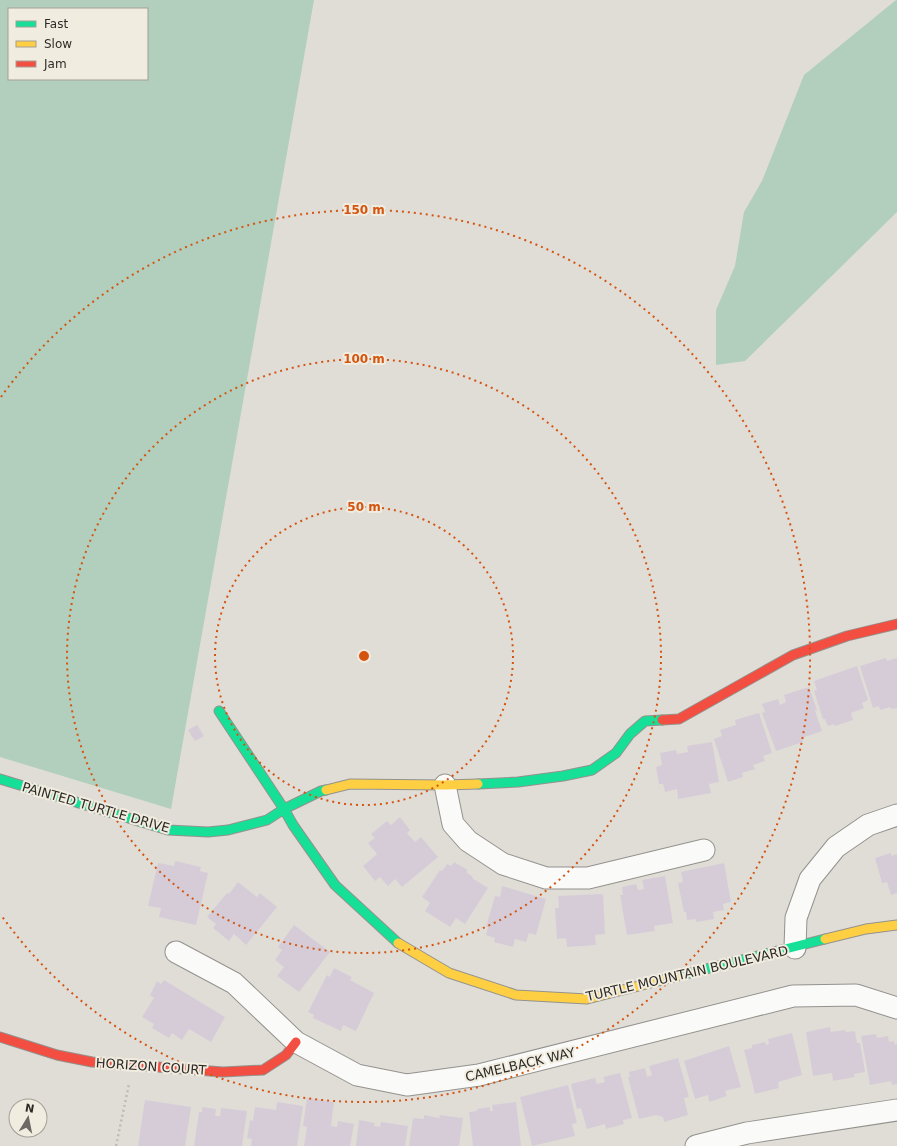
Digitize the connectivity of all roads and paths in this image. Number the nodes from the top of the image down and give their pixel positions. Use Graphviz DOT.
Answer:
graph roads {
  1 [pos="897,624"];
  2 [pos="219,711"];
  3 [pos="0,779"];
  4 [pos="445,785"];
  5 [pos="284,809"];
  6 [pos="897,815"];
  7 [pos="704,850"];
  8 [pos="897,925"];
  9 [pos="795,948"];
  10 [pos="176,952"];
  11 [pos="897,1008"];
  12 [pos="0,1037"];
  13 [pos="296,1042"];
  14 [pos="133,1066"];
  15 [pos="897,1110"];
  16 [pos="116,1146"];
  17 [pos="696,1146"];
  1 -- 4 [label="street, PAINTED TURTLE DRIVE"];
  2 -- 5 [label="street, TURTLE MOUNTAIN BOULEVARD"];
  3 -- 5 [label="street, PAINTED TURTLE DRIVE"];
  4 -- 5 [label="street, PAINTED TURTLE DRIVE"];
  4 -- 7 [label="street"];
  5 -- 9 [label="street, TURTLE MOUNTAIN BOULEVARD"];
  6 -- 9 [label="street"];
  8 -- 9 [label="street, TURTLE MOUNTAIN BOULEVARD"];
  10 -- 13 [label="street, CAMELBACK WAY"];
  11 -- 13 [label="street, CAMELBACK WAY"];
  12 -- 14 [label="street, HORIZON COURT"];
  13 -- 14 [label="street, HORIZON COURT"];
  14 -- 16 [label="path"];
  15 -- 17 [label="street"];
}
